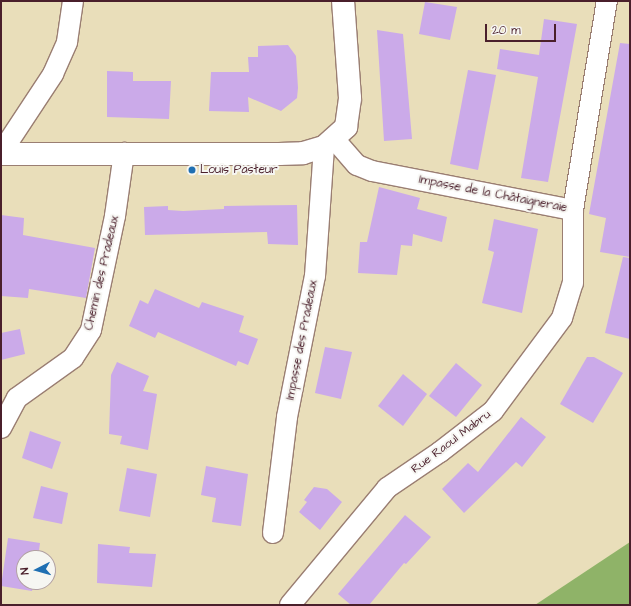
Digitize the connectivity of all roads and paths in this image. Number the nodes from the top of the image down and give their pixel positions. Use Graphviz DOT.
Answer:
graph roads {
  1 [pos="73,1"];
  2 [pos="343,1"];
  3 [pos="607,1"];
  4 [pos="329,143"];
  5 [pos="1,153"];
  6 [pos="124,153"];
  7 [pos="573,210"];
  8 [pos="1,428"];
  9 [pos="273,533"];
  10 [pos="290,605"];
  1 -- 5 [label="street"];
  2 -- 4 [label="main road"];
  3 -- 7 [label="street, Impasse de la Châtaigneraie"];
  4 -- 6 [label="main road"];
  4 -- 7 [label="street, Impasse de la Châtaigneraie"];
  4 -- 9 [label="street, Impasse des Pradeaux"];
  5 -- 6 [label="main road"];
  6 -- 8 [label="street, Chemin des Pradeaux"];
  7 -- 10 [label="street, Rue Raoul Mabru"];
}
